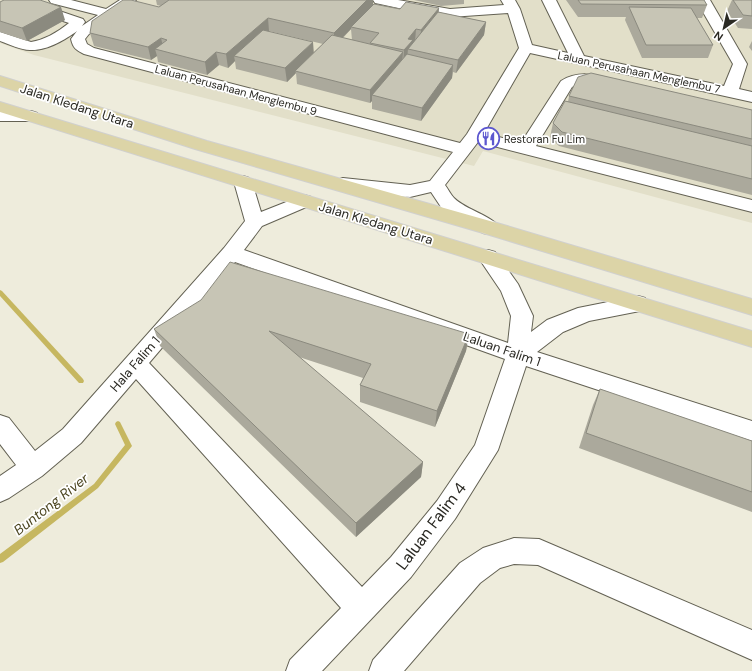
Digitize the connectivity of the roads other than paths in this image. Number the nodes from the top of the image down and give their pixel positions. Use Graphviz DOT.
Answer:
graph roads {
  1 [pos="56,0"];
  2 [pos="129,0"];
  3 [pos="380,0"];
  4 [pos="550,0"];
  5 [pos="703,0"];
  6 [pos="9,1"];
  7 [pos="510,5"];
  8 [pos="108,14"];
  9 [pos="0,36"];
  10 [pos="43,44"];
  11 [pos="80,46"];
  12 [pos="526,48"];
  13 [pos="578,58"];
  14 [pos="0,81"];
  15 [pos="624,86"];
  16 [pos="730,92"];
  17 [pos="0,95"];
  18 [pos="752,97"];
  19 [pos="0,107"];
  20 [pos="0,116"];
  21 [pos="31,116"];
  22 [pos="469,143"];
  23 [pos="526,150"];
  24 [pos="244,182"];
  25 [pos="328,182"];
  26 [pos="436,185"];
  27 [pos="304,201"];
  28 [pos="752,206"];
  29 [pos="423,209"];
  30 [pos="255,222"];
  31 [pos="490,228"];
  32 [pos="231,253"];
  33 [pos="488,257"];
  34 [pos="638,304"];
  35 [pos="752,307"];
  36 [pos="752,339"];
  37 [pos="518,355"];
  38 [pos="136,364"];
  39 [pos="0,426"];
  40 [pos="752,431"];
  41 [pos="33,468"];
  42 [pos="0,490"];
  43 [pos="361,608"];
  44 [pos="752,645"];
  45 [pos="302,671"];
  46 [pos="384,671"];
  1 -- 8 [label="street"];
  2 -- 8 [label="street"];
  3 -- 7 [label="street"];
  4 -- 13 [label="street"];
  5 -- 16 [label="street"];
  6 -- 10 [label="street"];
  7 -- 12 [label="street"];
  8 -- 11 [label="street"];
  9 -- 10 [label="street"];
  10 -- 11 [label="street"];
  11 -- 22 [label="street, Laluan Perusahaan Menglembu 9"];
  12 -- 13 [label="street, Laluan Perusahaan Menglembu 7"];
  12 -- 22 [label="street"];
  13 -- 16 [label="street, Laluan Perusahaan Menglembu 7"];
  14 -- 25 [label="main road, Jalan Kledang Utara"];
  15 -- 23 [label="street"];
  16 -- 18 [label="street, Laluan Perusahaan Menglembu 7"];
  17 -- 29 [label="main road"];
  19 -- 21 [label="main road, Jalan Kledang Utara"];
  20 -- 21 [label="street"];
  21 -- 24 [label="main road, Jalan Kledang Utara"];
  22 -- 23 [label="street, Laluan Perusahaan Menglembu 9"];
  22 -- 26 [label="street"];
  23 -- 28 [label="street, Laluan Perusahaan Menglembu 9"];
  24 -- 27 [label="main road, Jalan Kledang Utara"];
  24 -- 30 [label="street"];
  25 -- 26 [label="street"];
  25 -- 29 [label="main road, Jalan Kledang Utara"];
  26 -- 31 [label="street"];
  27 -- 30 [label="street, Hala Falim 1"];
  27 -- 33 [label="main road, Jalan Kledang Utara"];
  29 -- 31 [label="main road, Jalan Kledang Utara"];
  30 -- 32 [label="street, Hala Falim 1"];
  31 -- 35 [label="main road, Jalan Kledang Utara"];
  32 -- 37 [label="street, Laluan Falim 1"];
  32 -- 38 [label="street, Hala Falim 1"];
  33 -- 34 [label="main road, Jalan Kledang Utara"];
  33 -- 37 [label="street, Laluan Falim 4"];
  34 -- 36 [label="main road, Jalan Kledang Utara"];
  34 -- 37 [label="street"];
  37 -- 40 [label="street, Laluan Falim 1"];
  37 -- 43 [label="street, Laluan Falim 4"];
  38 -- 41 [label="street, Hala Falim 1"];
  38 -- 43 [label="street"];
  39 -- 41 [label="street"];
  41 -- 42 [label="street, Hala Falim 1"];
  43 -- 45 [label="street, Laluan Falim 4"];
  44 -- 46 [label="street"];
}
